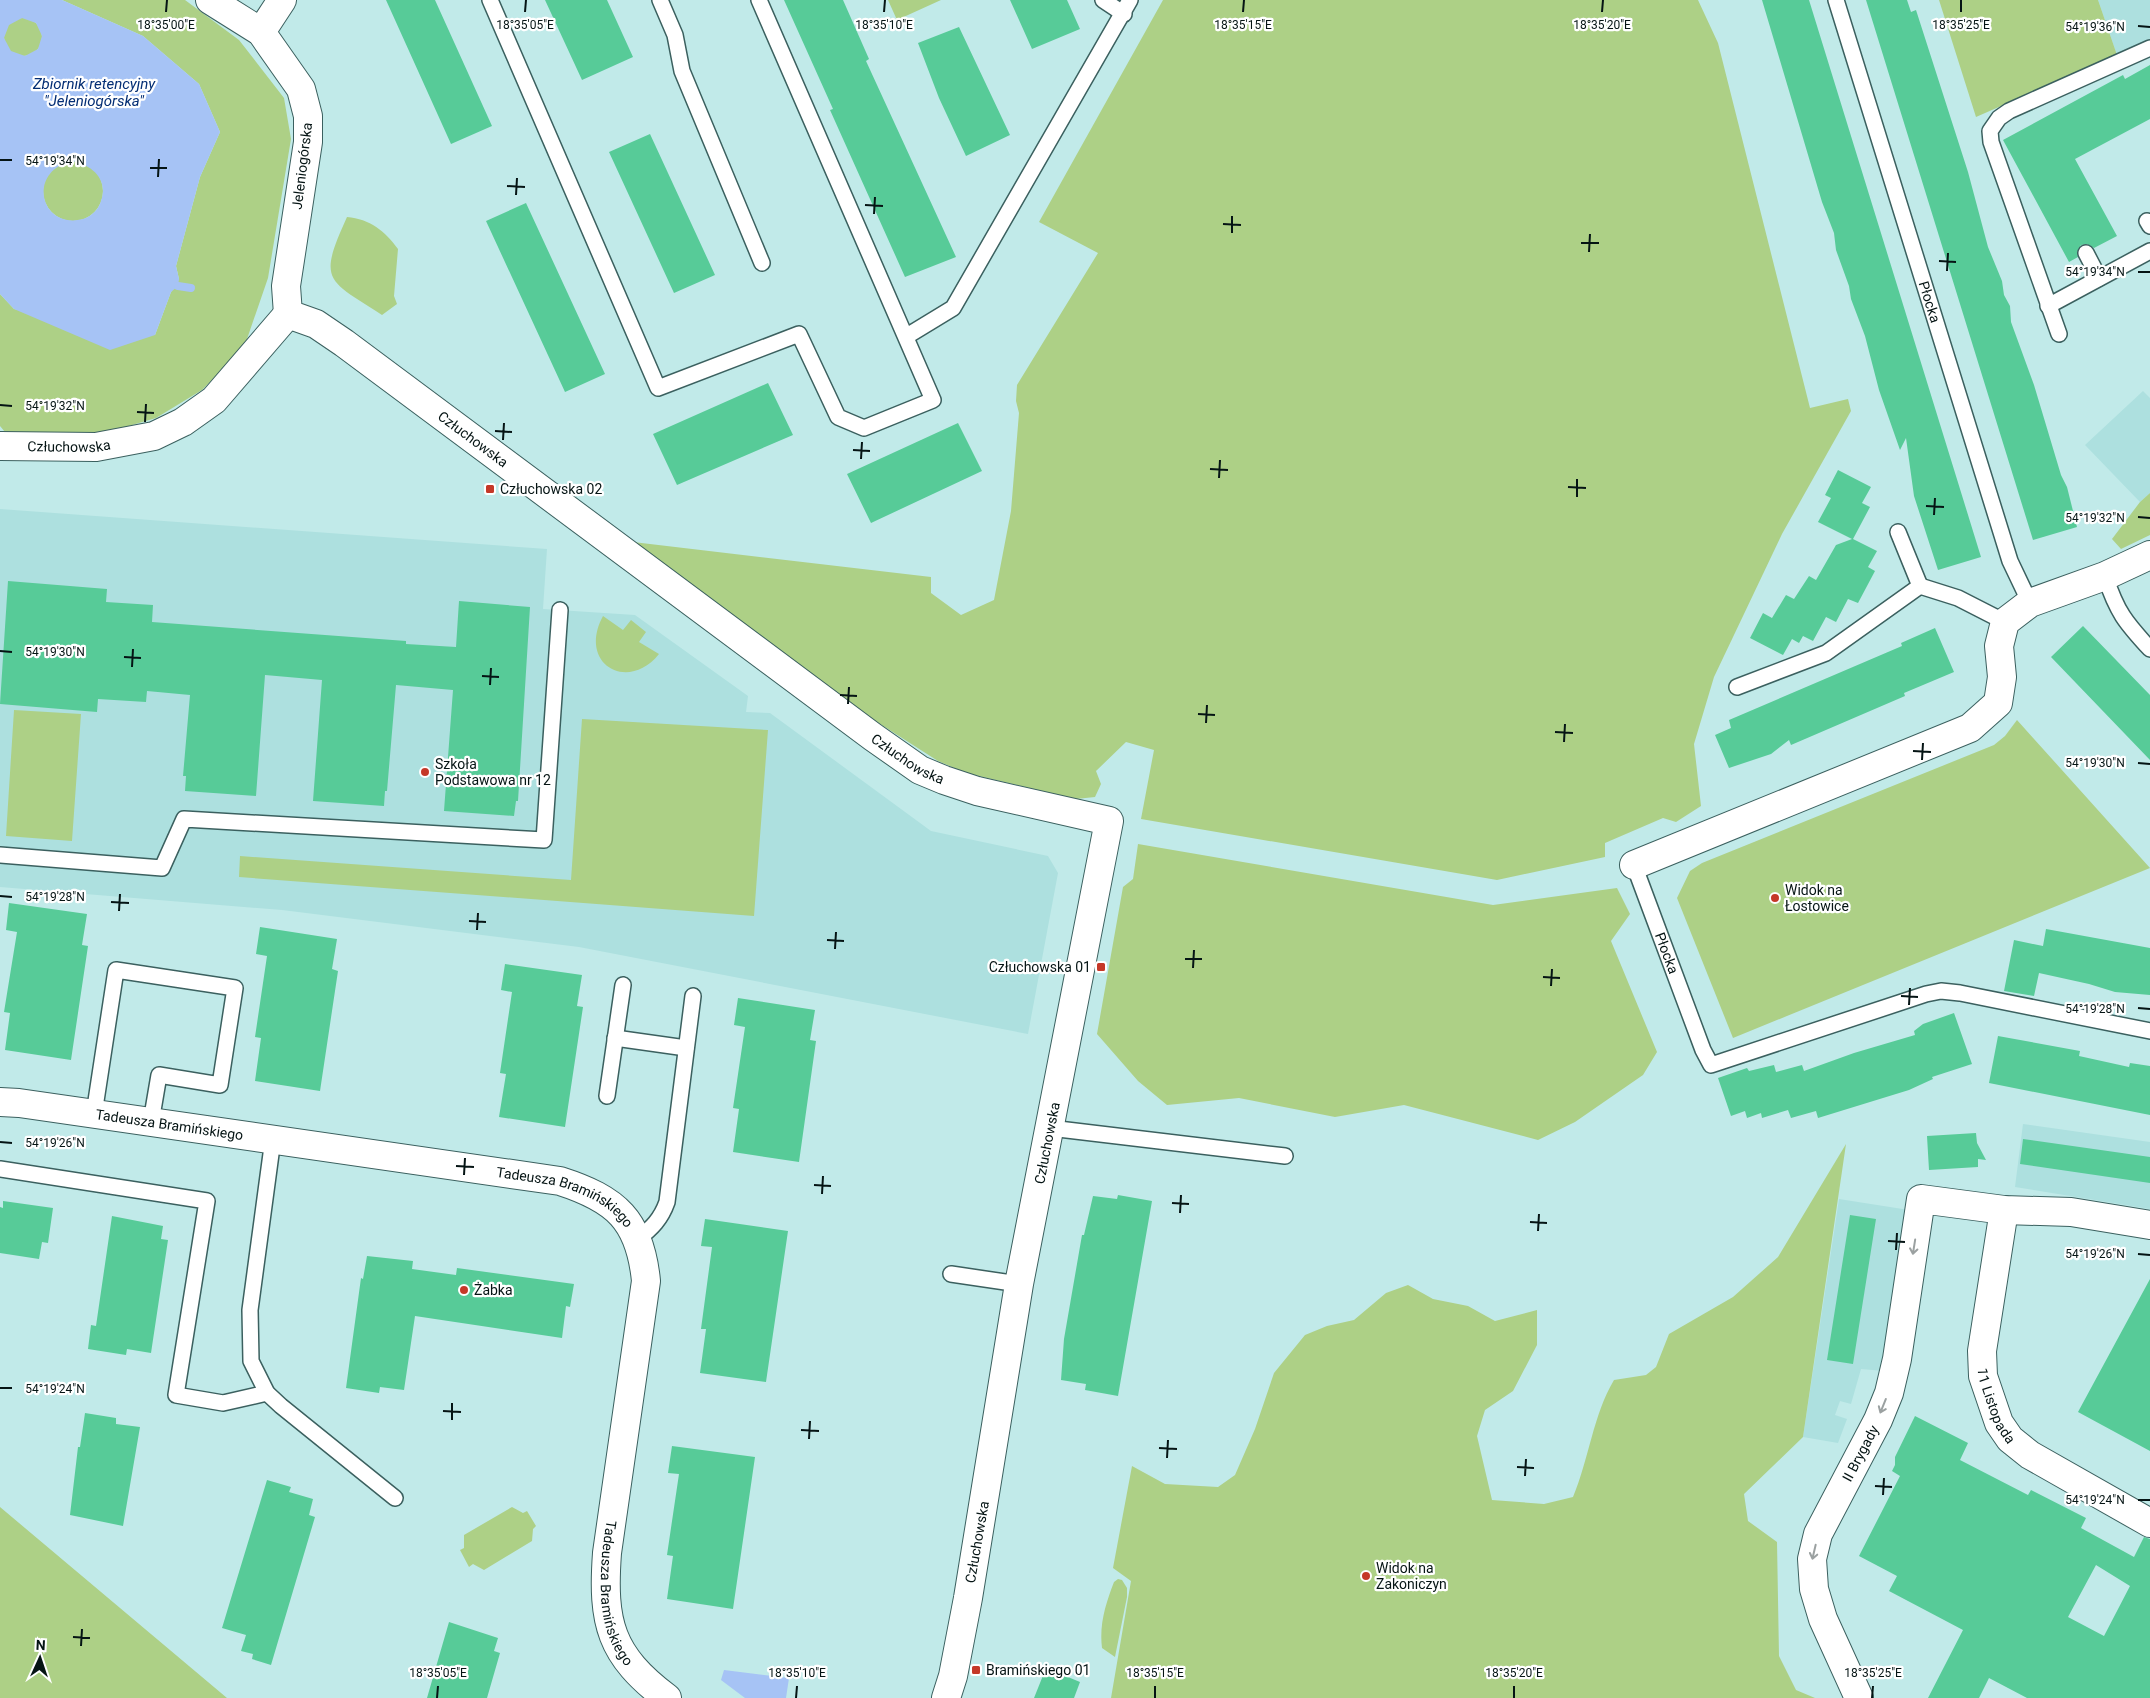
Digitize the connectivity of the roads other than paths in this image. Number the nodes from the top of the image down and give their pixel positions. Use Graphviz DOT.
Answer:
graph roads {
  1 [pos="210,0"];
  2 [pos="282,0"];
  3 [pos="490,0"];
  4 [pos="660,0"];
  5 [pos="759,0"];
  6 [pos="1103,0"];
  7 [pos="1130,0"];
  8 [pos="1836,0"];
  9 [pos="1124,14"];
  10 [pos="261,32"];
  11 [pos="2150,48"];
  12 [pos="2150,251"];
  13 [pos="2086,253"];
  14 [pos="762,263"];
  15 [pos="2099,278"];
  16 [pos="2048,306"];
  17 [pos="288,314"];
  18 [pos="2059,334"];
  19 [pos="907,336"];
  20 [pos="0,446"];
  21 [pos="1898,532"];
  22 [pos="2150,555"];
  23 [pos="2106,576"];
  24 [pos="1920,586"];
  25 [pos="2030,602"];
  26 [pos="560,610"];
  27 [pos="2005,622"];
  28 [pos="2150,649"];
  29 [pos="1737,687"];
  30 [pos="0,855"];
  31 [pos="1634,865"];
  32 [pos="623,985"];
  33 [pos="693,996"];
  34 [pos="2150,1031"];
  35 [pos="615,1038"];
  36 [pos="686,1048"];
  37 [pos="607,1096"];
  38 [pos="0,1102"];
  39 [pos="94,1114"];
  40 [pos="151,1122"];
  41 [pos="1050,1128"];
  42 [pos="273,1140"];
  43 [pos="1286,1156"];
  44 [pos="0,1169"];
  45 [pos="2004,1210"];
  46 [pos="2150,1225"];
  47 [pos="638,1239"];
  48 [pos="951,1274"];
  49 [pos="1019,1284"];
  50 [pos="267,1393"];
  51 [pos="396,1498"];
  52 [pos="2150,1523"];
  53 [pos="667,1698"];
  54 [pos="946,1698"];
  55 [pos="1859,1698"];
  1 -- 10 [label="street, Jeleniogórska"];
  2 -- 10 [label="street"];
  3 -- 19 [label="lane"];
  4 -- 14 [label="lane"];
  5 -- 19 [label="lane"];
  6 -- 9 [label="lane"];
  7 -- 9 [label="lane"];
  8 -- 25 [label="lane, Płocka"];
  9 -- 19 [label="lane"];
  10 -- 17 [label="street, Jeleniogórska"];
  11 -- 16 [label="lane"];
  12 -- 15 [label="lane"];
  13 -- 15 [label="lane"];
  15 -- 16 [label="lane"];
  16 -- 18 [label="lane"];
  17 -- 20 [label="street, Człuchowska"];
  17 -- 41 [label="street, Człuchowska"];
  21 -- 24 [label="lane"];
  22 -- 23 [label="street"];
  23 -- 25 [label="street"];
  23 -- 28 [label="lane"];
  24 -- 27 [label="lane"];
  24 -- 29 [label="lane"];
  25 -- 27 [label="street"];
  26 -- 30 [label="lane"];
  27 -- 31 [label="street, Płocka"];
  31 -- 34 [label="lane, Płocka"];
  32 -- 35 [label="lane"];
  33 -- 36 [label="lane"];
  35 -- 36 [label="lane"];
  35 -- 37 [label="lane"];
  36 -- 47 [label="lane"];
  38 -- 39 [label="street, Tadeusza Bramińskiego"];
  39 -- 40 [label="street, Tadeusza Bramińskiego"];
  39 -- 40 [label="lane"];
  40 -- 42 [label="street, Tadeusza Bramińskiego"];
  41 -- 43 [label="lane"];
  41 -- 49 [label="street, Człuchowska"];
  42 -- 47 [label="street, Tadeusza Bramińskiego"];
  42 -- 50 [label="lane"];
  44 -- 50 [label="lane"];
  45 -- 46 [label="street"];
  45 -- 52 [label="street, 11 Listopada"];
  45 -- 55 [label="street, II Brygady, one-way"];
  47 -- 53 [label="street, Tadeusza Bramińskiego"];
  48 -- 49 [label="lane"];
  49 -- 54 [label="street, Człuchowska"];
  50 -- 51 [label="lane"];
}
